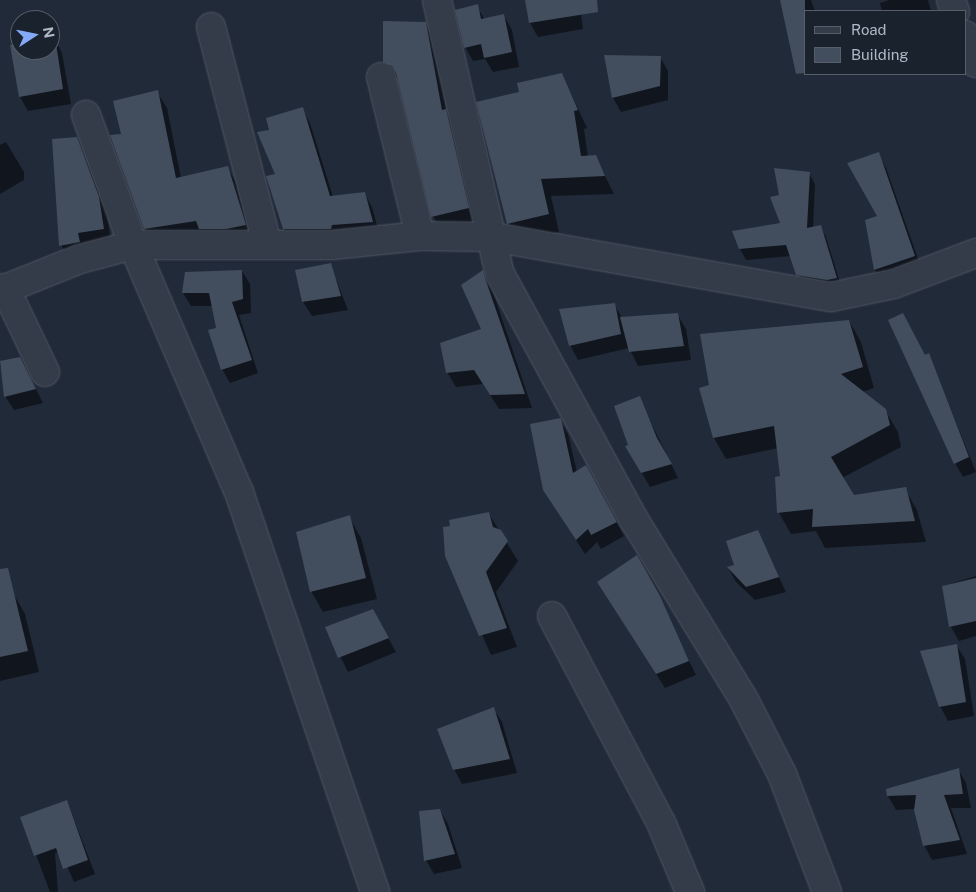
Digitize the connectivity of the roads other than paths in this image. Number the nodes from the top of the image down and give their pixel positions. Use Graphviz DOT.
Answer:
graph roads {
  1 [pos="437,0"];
  2 [pos="211,27"];
  3 [pos="966,38"];
  4 [pos="976,63"];
  5 [pos="381,77"];
  6 [pos="86,115"];
  7 [pos="420,236"];
  8 [pos="493,237"];
  9 [pos="266,244"];
  10 [pos="133,245"];
  11 [pos="976,253"];
  12 [pos="3,289"];
  13 [pos="44,372"];
  14 [pos="552,616"];
  15 [pos="375,892"];
  16 [pos="690,892"];
  17 [pos="827,892"];
  1 -- 8 [label="street"];
  2 -- 9 [label="street"];
  3 -- 4 [label="street"];
  5 -- 7 [label="street"];
  6 -- 10 [label="street"];
  7 -- 8 [label="street"];
  7 -- 9 [label="street"];
  8 -- 11 [label="street"];
  8 -- 17 [label="street"];
  9 -- 10 [label="street"];
  10 -- 12 [label="street"];
  10 -- 15 [label="street"];
  12 -- 13 [label="street"];
  14 -- 16 [label="street"];
}
